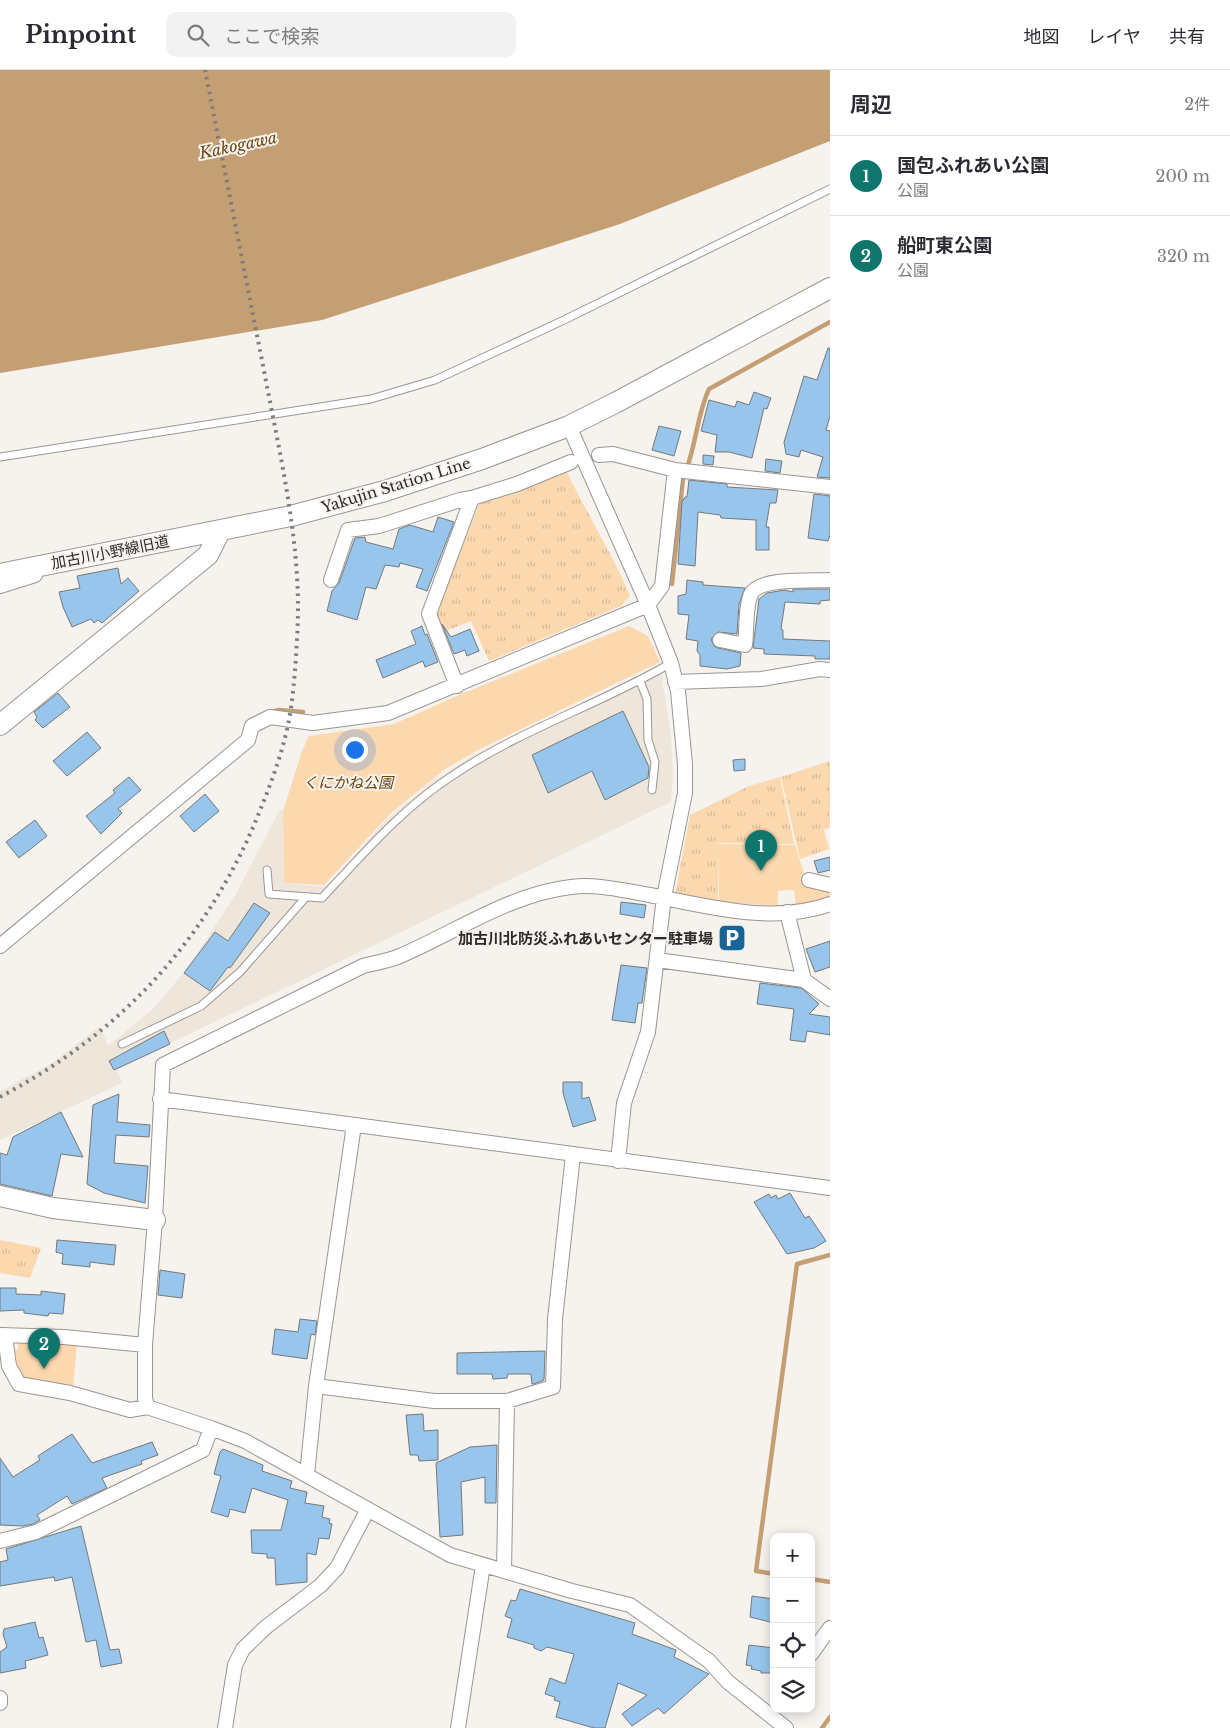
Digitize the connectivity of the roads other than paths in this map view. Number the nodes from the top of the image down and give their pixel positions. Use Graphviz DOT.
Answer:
graph roads {
  1 [pos="830,189"];
  2 [pos="830,288"];
  3 [pos="568,426"];
  4 [pos="599,455"];
  5 [pos="0,457"];
  6 [pos="571,462"];
  7 [pos="675,470"];
  8 [pos="830,487"];
  9 [pos="472,498"];
  10 [pos="220,531"];
  11 [pos="43,565"];
  12 [pos="0,574"];
  13 [pos="331,580"];
  14 [pos="830,580"];
  15 [pos="0,586"];
  16 [pos="648,605"];
  17 [pos="720,640"];
  18 [pos="671,663"];
  19 [pos="830,670"];
  20 [pos="640,681"];
  21 [pos="676,682"];
  22 [pos="457,686"];
  23 [pos="0,725"];
  24 [pos="652,790"];
  25 [pos="267,870"];
  26 [pos="810,880"];
  27 [pos="830,885"];
  28 [pos="306,897"];
  29 [pos="664,898"];
  30 [pos="830,904"];
  31 [pos="787,912"];
  32 [pos="0,946"];
  33 [pos="657,960"];
  34 [pos="804,980"];
  35 [pos="830,999"];
  36 [pos="122,1044"];
  37 [pos="160,1099"];
  38 [pos="354,1125"];
  39 [pos="573,1155"];
  40 [pos="618,1161"];
  41 [pos="830,1188"];
  42 [pos="0,1196"];
  43 [pos="155,1220"];
  44 [pos="2,1335"];
  45 [pos="144,1345"];
  46 [pos="316,1386"];
  47 [pos="507,1401"];
  48 [pos="147,1407"];
  49 [pos="211,1428"];
  50 [pos="307,1475"];
  51 [pos="367,1511"];
  52 [pos="0,1542"];
  53 [pos="483,1565"];
  54 [pos="504,1571"];
  55 [pos="830,1628"];
  56 [pos="815,1649"];
  57 [pos="0,1698"];
  58 [pos="0,1703"];
  59 [pos="770,1708"];
  60 [pos="774,1713"];
  61 [pos="225,1728"];
  62 [pos="458,1728"];
  63 [pos="786,1728"];
  1 -- 5 [label="lane"];
  2 -- 3 [label="main road, Yakujin Station Line"];
  3 -- 10 [label="main road, Yakujin Station Line"];
  3 -- 16 [label="street"];
  4 -- 7 [label="street"];
  6 -- 9 [label="street"];
  7 -- 8 [label="street"];
  7 -- 16 [label="street"];
  9 -- 13 [label="street"];
  9 -- 22 [label="street"];
  10 -- 11 [label="main road, 加古川小野線旧道"];
  10 -- 23 [label="main road"];
  11 -- 12 [label="main road, 加古川小野線旧道"];
  11 -- 15 [label="street"];
  14 -- 17 [label="street"];
  16 -- 18 [label="street"];
  16 -- 22 [label="street"];
  18 -- 20 [label="lane"];
  18 -- 21 [label="street"];
  19 -- 21 [label="street"];
  20 -- 24 [label="lane"];
  20 -- 28 [label="lane"];
  21 -- 29 [label="street"];
  22 -- 32 [label="street"];
  25 -- 28 [label="lane"];
  26 -- 27 [label="street"];
  28 -- 36 [label="lane"];
  29 -- 31 [label="street"];
  29 -- 33 [label="street"];
  29 -- 37 [label="street"];
  30 -- 31 [label="street"];
  31 -- 34 [label="street"];
  33 -- 34 [label="street"];
  33 -- 40 [label="street"];
  34 -- 35 [label="street"];
  37 -- 38 [label="street"];
  37 -- 43 [label="street"];
  38 -- 39 [label="street"];
  38 -- 46 [label="street"];
  39 -- 40 [label="street"];
  39 -- 47 [label="street"];
  40 -- 41 [label="street"];
  42 -- 43 [label="main road"];
  43 -- 45 [label="street"];
  44 -- 45 [label="street"];
  44 -- 48 [label="street"];
  45 -- 48 [label="street"];
  46 -- 47 [label="street"];
  46 -- 50 [label="street"];
  47 -- 54 [label="street"];
  48 -- 49 [label="street"];
  49 -- 50 [label="street"];
  49 -- 52 [label="street"];
  50 -- 51 [label="street"];
  51 -- 53 [label="street"];
  51 -- 61 [label="street"];
  53 -- 54 [label="street"];
  53 -- 62 [label="street"];
  54 -- 59 [label="street"];
  55 -- 56 [label="street"];
  57 -- 58 [label="street"];
  60 -- 63 [label="street"];
}
